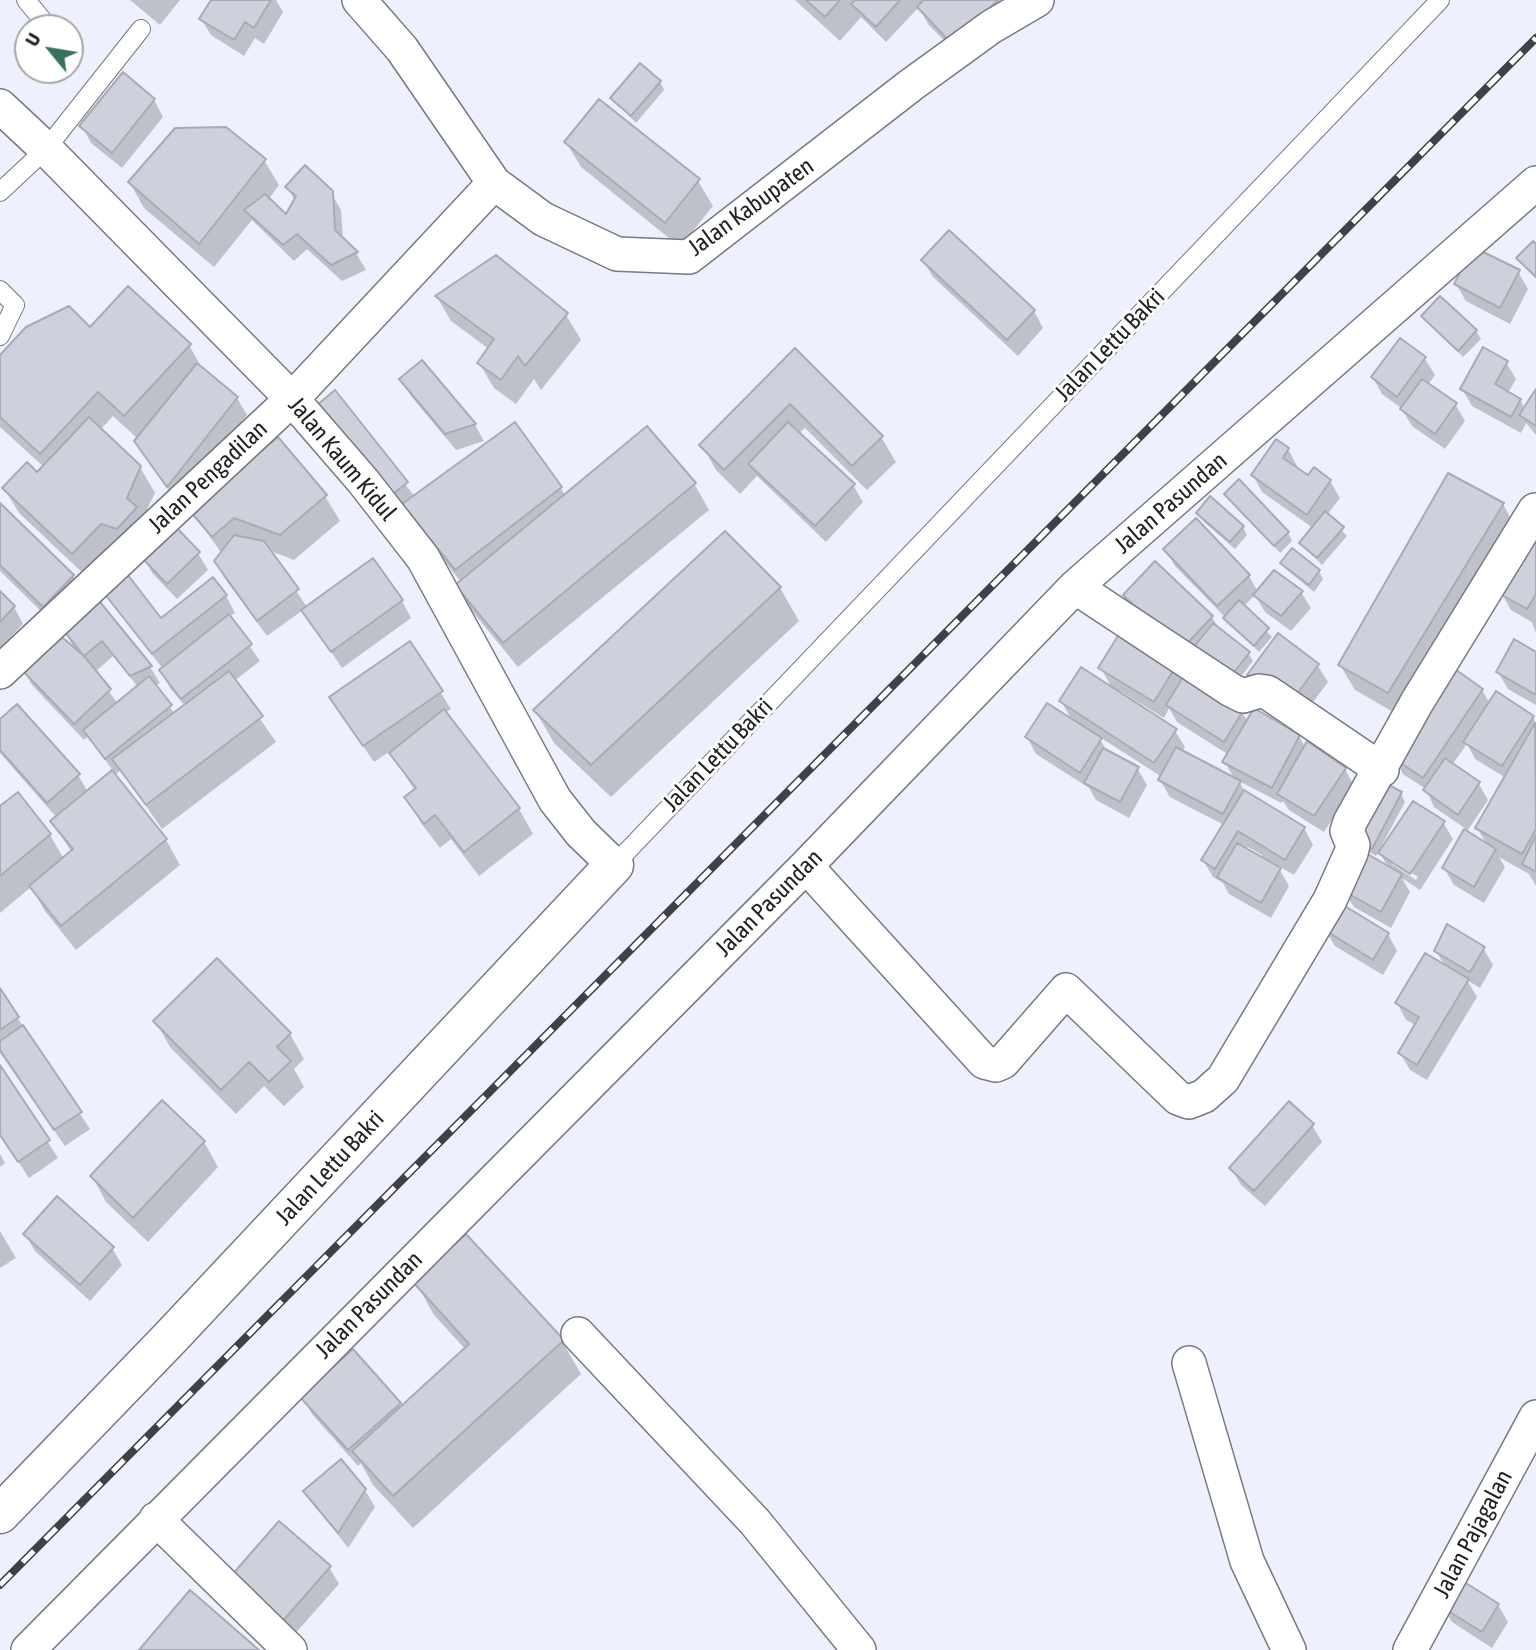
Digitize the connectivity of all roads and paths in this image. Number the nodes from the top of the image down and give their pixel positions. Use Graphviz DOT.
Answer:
graph roads {
  1 [pos="26,0"];
  2 [pos="359,0"];
  3 [pos="1037,0"];
  4 [pos="1440,0"];
  5 [pos="38,14"];
  6 [pos="141,29"];
  7 [pos="0,106"];
  8 [pos="46,149"];
  9 [pos="494,183"];
  10 [pos="1536,183"];
  11 [pos="0,192"];
  12 [pos="0,290"];
  13 [pos="0,336"];
  14 [pos="292,399"];
  15 [pos="1536,509"];
  16 [pos="1075,587"];
  17 [pos="0,672"];
  18 [pos="1381,770"];
  19 [pos="614,865"];
  20 [pos="806,866"];
  21 [pos="578,1334"];
  22 [pos="1189,1363"];
  23 [pos="1536,1417"];
  24 [pos="0,1513"];
  25 [pos="156,1519"];
  26 [pos="28,1650"];
  27 [pos="290,1650"];
  28 [pos="859,1650"];
  29 [pos="1289,1650"];
  30 [pos="1410,1650"];
  1 -- 5 [label="lane"];
  2 -- 9 [label="street, Jalan Kabupaten"];
  3 -- 9 [label="street, Jalan Kabupaten"];
  4 -- 19 [label="lane, Jalan Lettu Bakri"];
  6 -- 8 [label="lane"];
  7 -- 8 [label="street, Jalan Kaum Kidul"];
  8 -- 11 [label="lane"];
  8 -- 14 [label="street, Jalan Kaum Kidul"];
  9 -- 14 [label="street, Jalan Pengadilan"];
  10 -- 16 [label="street, Jalan Pasundan"];
  12 -- 13 [label="lane"];
  14 -- 17 [label="street, Jalan Pengadilan"];
  14 -- 19 [label="street, Jalan Kaum Kidul"];
  15 -- 18 [label="street"];
  16 -- 18 [label="street"];
  16 -- 20 [label="street, Jalan Pasundan"];
  18 -- 20 [label="street"];
  19 -- 24 [label="street, Jalan Lettu Bakri"];
  20 -- 25 [label="street, Jalan Pasundan"];
  21 -- 28 [label="street"];
  22 -- 29 [label="street"];
  23 -- 30 [label="street, Jalan Pajagalan"];
  25 -- 26 [label="street, Jalan Pasundan"];
  25 -- 27 [label="street"];
}
